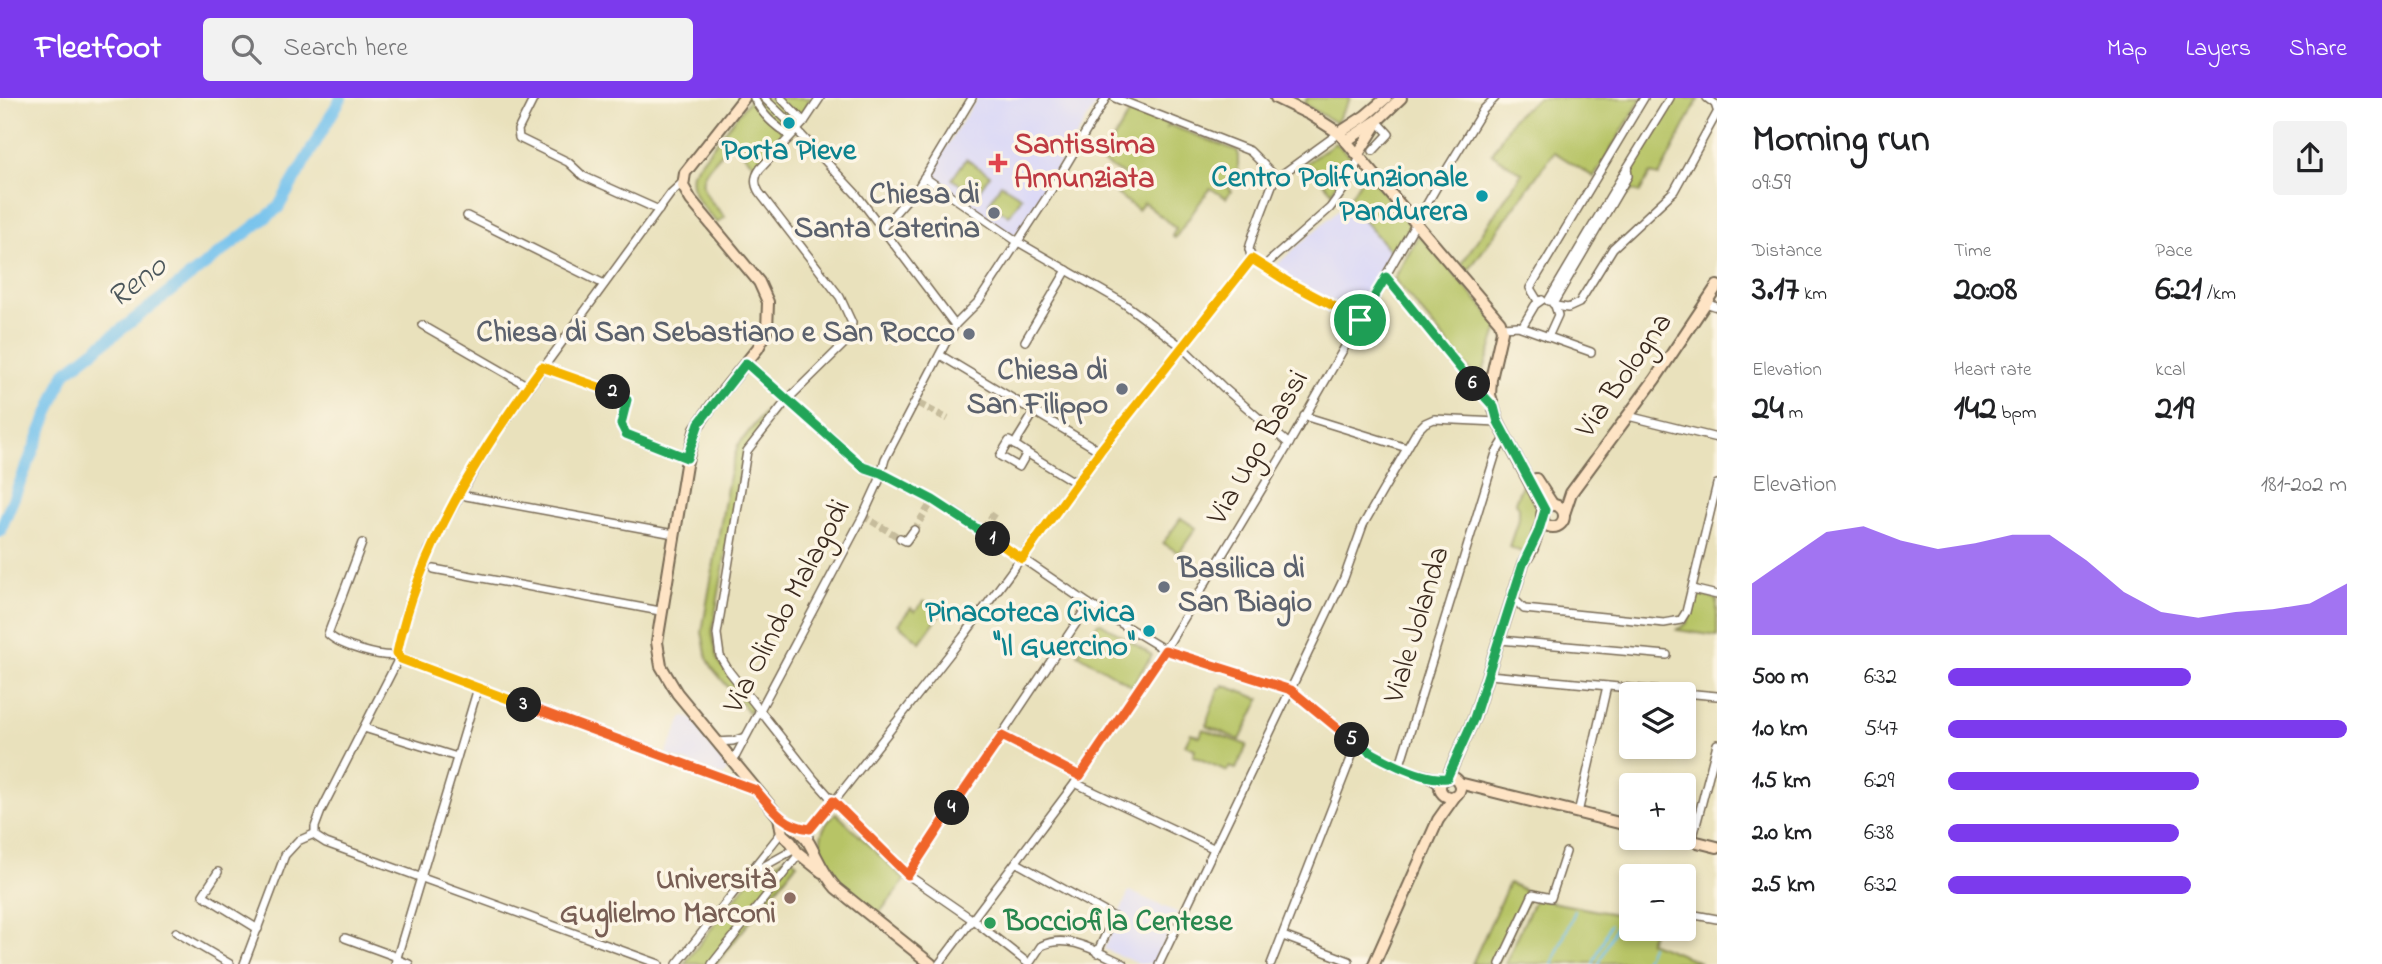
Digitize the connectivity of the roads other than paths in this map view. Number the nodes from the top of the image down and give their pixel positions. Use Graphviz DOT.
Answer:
graph roads {
  1 [pos="534,98"];
  2 [pos="744,98"];
  3 [pos="754,98"];
  4 [pos="764,98"];
  5 [pos="781,98"];
  6 [pos="820,98"];
  7 [pos="972,98"];
  8 [pos="1105,98"];
  9 [pos="1115,98"];
  10 [pos="1276,98"];
  11 [pos="1495,98"];
  12 [pos="1644,98"];
  13 [pos="1670,98"];
  14 [pos="1707,98"];
  15 [pos="1393,101"];
  16 [pos="1717,112"];
  17 [pos="804,122"];
  18 [pos="1379,123"];
  19 [pos="792,125"];
  20 [pos="790,136"];
  21 [pos="1342,137"];
  22 [pos="1373,151"];
  23 [pos="1067,153"];
  24 [pos="1359,155"];
  25 [pos="924,177"];
  26 [pos="1276,177"];
  27 [pos="683,183"];
  28 [pos="659,210"];
  29 [pos="467,216"];
  30 [pos="1418,224"];
  31 [pos="882,228"];
  32 [pos="1018,242"];
  33 [pos="1252,259"];
  34 [pos="1263,267"];
  35 [pos="1067,270"];
  36 [pos="1386,277"];
  37 [pos="604,285"];
  38 [pos="1717,286"];
  39 [pos="1538,301"];
  40 [pos="1552,303"];
  41 [pos="1705,303"];
  42 [pos="1717,307"];
  43 [pos="1360,320"];
  44 [pos="422,325"];
  45 [pos="955,325"];
  46 [pos="1502,327"];
  47 [pos="1521,327"];
  48 [pos="1548,337"];
  49 [pos="1025,341"];
  50 [pos="1181,346"];
  51 [pos="1591,352"];
  52 [pos="940,355"];
  53 [pos="746,363"];
  54 [pos="542,367"];
  55 [pos="528,386"];
  56 [pos="788,400"];
  57 [pos="1494,407"];
  58 [pos="1035,411"];
  59 [pos="1304,416"];
  60 [pos="1628,416"];
  61 [pos="1498,422"];
  62 [pos="1506,437"];
  63 [pos="1717,438"];
  64 [pos="1289,444"];
  65 [pos="1014,445"];
  66 [pos="1407,448"];
  67 [pos="1100,451"];
  68 [pos="1027,453"];
  69 [pos="687,458"];
  70 [pos="881,473"];
  71 [pos="1076,483"];
  72 [pos="1717,484"];
  73 [pos="466,496"];
  74 [pos="1552,511"];
  75 [pos="914,530"];
  76 [pos="674,534"];
  77 [pos="900,538"];
  78 [pos="362,543"];
  79 [pos="1532,549"];
  80 [pos="1022,559"];
  81 [pos="434,569"];
  82 [pos="1692,589"];
  83 [pos="1717,595"];
  84 [pos="1513,598"];
  85 [pos="1088,604"];
  86 [pos="660,611"];
  87 [pos="1500,640"];
  88 [pos="1165,650"];
  89 [pos="1667,655"];
  90 [pos="398,656"];
  91 [pos="1489,676"];
  92 [pos="1607,687"];
  93 [pos="478,688"];
  94 [pos="1291,690"];
  95 [pos="1717,696"];
  96 [pos="760,710"];
  97 [pos="364,729"];
  98 [pos="1002,736"];
  99 [pos="746,737"];
  100 [pos="716,742"];
  101 [pos="1357,743"];
  102 [pos="1717,744"];
  103 [pos="457,757"];
  104 [pos="734,762"];
  105 [pos="1399,768"];
  106 [pos="726,779"];
  107 [pos="1078,780"];
  108 [pos="1451,786"];
  109 [pos="756,790"];
  110 [pos="833,801"];
  111 [pos="1696,811"];
  112 [pos="1578,813"];
  113 [pos="1619,823"];
  114 [pos="785,826"];
  115 [pos="810,829"];
  116 [pos="314,834"];
  117 [pos="1696,842"];
  118 [pos="803,847"];
  119 [pos="1717,847"];
  120 [pos="1213,848"];
  121 [pos="1566,852"];
  122 [pos="1017,863"];
  123 [pos="218,872"];
  124 [pos="908,875"];
  125 [pos="747,876"];
  126 [pos="420,877"];
  127 [pos="1696,916"];
  128 [pos="1717,919"];
  129 [pos="973,920"];
  130 [pos="258,929"];
  131 [pos="176,932"];
  132 [pos="1283,936"];
  133 [pos="345,938"];
  134 [pos="1097,953"];
  135 [pos="396,960"];
  136 [pos="1349,961"];
  137 [pos="230,964"];
  138 [pos="244,964"];
  139 [pos="409,964"];
  140 [pos="659,964"];
  141 [pos="677,964"];
  142 [pos="712,964"];
  143 [pos="931,964"];
  144 [pos="939,964"];
  145 [pos="1029,964"];
  146 [pos="1124,964"];
  147 [pos="1159,964"];
  148 [pos="1271,964"];
  149 [pos="1374,964"];
  150 [pos="1500,964"];
  1 -- 28 [label="street"];
  2 -- 27 [label="main road"];
  3 -- 20 [label="street"];
  4 -- 19 [label="street"];
  5 -- 17 [label="street"];
  6 -- 17 [label="street"];
  7 -- 25 [label="street"];
  8 -- 23 [label="street"];
  8 -- 32 [label="street, Via Olindo Malagodi"];
  9 -- 26 [label="street"];
  10 -- 21 [label="main road"];
  11 -- 30 [label="street, Via Ugo Bassi"];
  12 -- 39 [label="street"];
  13 -- 40 [label="street"];
  14 -- 16 [label="street"];
  15 -- 18 [label="main road"];
  15 -- 21 [label="main road"];
  16 -- 40 [label="street"];
  17 -- 19 [label="street"];
  18 -- 22 [label="street"];
  18 -- 24 [label="main road"];
  19 -- 20 [label="street"];
  19 -- 31 [label="street"];
  20 -- 56 [label="street"];
  21 -- 24 [label="main road"];
  21 -- 26 [label="street"];
  24 -- 30 [label="main road"];
  24 -- 34 [label="street"];
  25 -- 31 [label="street"];
  25 -- 32 [label="street"];
  26 -- 33 [label="street"];
  27 -- 28 [label="street"];
  27 -- 53 [label="main road"];
  28 -- 37 [label="street"];
  29 -- 37 [label="street"];
  30 -- 36 [label="street, Via Ugo Bassi"];
  30 -- 46 [label="main road"];
  31 -- 45 [label="street"];
  32 -- 35 [label="street"];
  32 -- 45 [label="street, Via Olindo Malagodi"];
  33 -- 34 [label="street"];
  33 -- 50 [label="street"];
  34 -- 43 [label="street"];
  35 -- 49 [label="street"];
  35 -- 50 [label="street"];
  36 -- 43 [label="street, Via Ugo Bassi"];
  36 -- 57 [label="street"];
  37 -- 54 [label="street"];
  38 -- 41 [label="main road, Via Bologna"];
  39 -- 40 [label="street"];
  39 -- 47 [label="street"];
  40 -- 48 [label="street"];
  41 -- 42 [label="street"];
  41 -- 60 [label="main road, Via Bologna"];
  43 -- 59 [label="street, Via Ugo Bassi"];
  44 -- 55 [label="street"];
  45 -- 52 [label="street, Via Olindo Malagodi"];
  46 -- 47 [label="street"];
  46 -- 57 [label="main road"];
  47 -- 48 [label="street"];
  48 -- 51 [label="street"];
  50 -- 64 [label="street"];
  50 -- 67 [label="street"];
  52 -- 58 [label="street"];
  52 -- 70 [label="street, Via Olindo Malagodi"];
  53 -- 56 [label="street"];
  53 -- 69 [label="main road"];
  54 -- 55 [label="street"];
  54 -- 69 [label="street"];
  55 -- 90 [label="street"];
  56 -- 70 [label="street"];
  56 -- 96 [label="street"];
  57 -- 61 [label="main road"];
  57 -- 74 [label="main road"];
  58 -- 65 [label="street"];
  58 -- 67 [label="street"];
  59 -- 64 [label="street, Via Ugo Bassi"];
  59 -- 66 [label="street"];
  60 -- 63 [label="street"];
  60 -- 74 [label="main road, Via Bologna"];
  61 -- 62 [label="main road"];
  61 -- 66 [label="street"];
  62 -- 74 [label="main road"];
  62 -- 105 [label="street, Viale Jolanda"];
  64 -- 88 [label="street, Via Ugo Bassi"];
  65 -- 68 [label="street"];
  65 -- 68 [label="street"];
  66 -- 94 [label="street"];
  67 -- 71 [label="street"];
  68 -- 71 [label="street"];
  69 -- 76 [label="main road"];
  70 -- 80 [label="street"];
  70 -- 96 [label="street, Via Olindo Malagodi"];
  71 -- 80 [label="street"];
  72 -- 82 [label="street"];
  73 -- 76 [label="street"];
  74 -- 79 [label="main road, Via Bologna"];
  74 -- 79 [label="main road, Via Bologna"];
  75 -- 77 [label="street"];
  76 -- 86 [label="main road"];
  78 -- 90 [label="street"];
  79 -- 84 [label="main road, Via Bologna"];
  80 -- 85 [label="street"];
  80 -- 110 [label="street"];
  81 -- 86 [label="street"];
  82 -- 83 [label="street"];
  82 -- 84 [label="street"];
  84 -- 87 [label="main road, Via Bologna"];
  85 -- 88 [label="street"];
  85 -- 98 [label="street"];
  86 -- 100 [label="main road"];
  87 -- 89 [label="street"];
  87 -- 91 [label="main road, Via Bologna"];
  88 -- 94 [label="street"];
  88 -- 107 [label="street, Via Ugo Bassi"];
  90 -- 93 [label="street"];
  90 -- 97 [label="street"];
  91 -- 92 [label="street"];
  91 -- 108 [label="main road, Via Bologna"];
  92 -- 95 [label="street"];
  92 -- 112 [label="street"];
  93 -- 103 [label="street"];
  93 -- 106 [label="street"];
  94 -- 101 [label="street"];
  94 -- 120 [label="street"];
  96 -- 99 [label="street, Via Olindo Malagodi"];
  96 -- 110 [label="street"];
  97 -- 103 [label="street"];
  97 -- 116 [label="street"];
  98 -- 107 [label="street"];
  98 -- 124 [label="street"];
  99 -- 100 [label="street"];
  99 -- 104 [label="street, Via Olindo Malagodi"];
  100 -- 104 [label="main road"];
  101 -- 105 [label="street"];
  101 -- 132 [label="street"];
  102 -- 111 [label="street"];
  103 -- 126 [label="street"];
  104 -- 106 [label="street, Via Olindo Malagodi"];
  104 -- 109 [label="main road"];
  105 -- 108 [label="street"];
  106 -- 109 [label="street"];
  107 -- 120 [label="street"];
  107 -- 122 [label="street, Via Ugo Bassi"];
  108 -- 112 [label="main road"];
  108 -- 149 [label="main road, Via Bologna"];
  109 -- 114 [label="main road"];
  110 -- 115 [label="street"];
  110 -- 124 [label="street"];
  112 -- 113 [label="main road"];
  114 -- 115 [label="street"];
  114 -- 118 [label="main road"];
  114 -- 125 [label="street"];
  115 -- 118 [label="street"];
  116 -- 126 [label="street"];
  116 -- 130 [label="street"];
  117 -- 119 [label="main road"];
  118 -- 125 [label="street"];
  118 -- 142 [label="street"];
  118 -- 143 [label="main road"];
  120 -- 147 [label="street"];
  121 -- 150 [label="street"];
  122 -- 129 [label="street, Via Ugo Bassi"];
  122 -- 134 [label="street"];
  123 -- 130 [label="street"];
  124 -- 129 [label="street"];
  125 -- 141 [label="street"];
  126 -- 135 [label="street"];
  126 -- 140 [label="street"];
  127 -- 128 [label="street"];
  129 -- 144 [label="street, Via Ugo Bassi"];
  129 -- 145 [label="street"];
  130 -- 138 [label="street"];
  131 -- 137 [label="street"];
  132 -- 136 [label="street"];
  132 -- 148 [label="street"];
  133 -- 135 [label="street"];
  134 -- 145 [label="street"];
  134 -- 146 [label="street"];
  135 -- 139 [label="street"];
}
